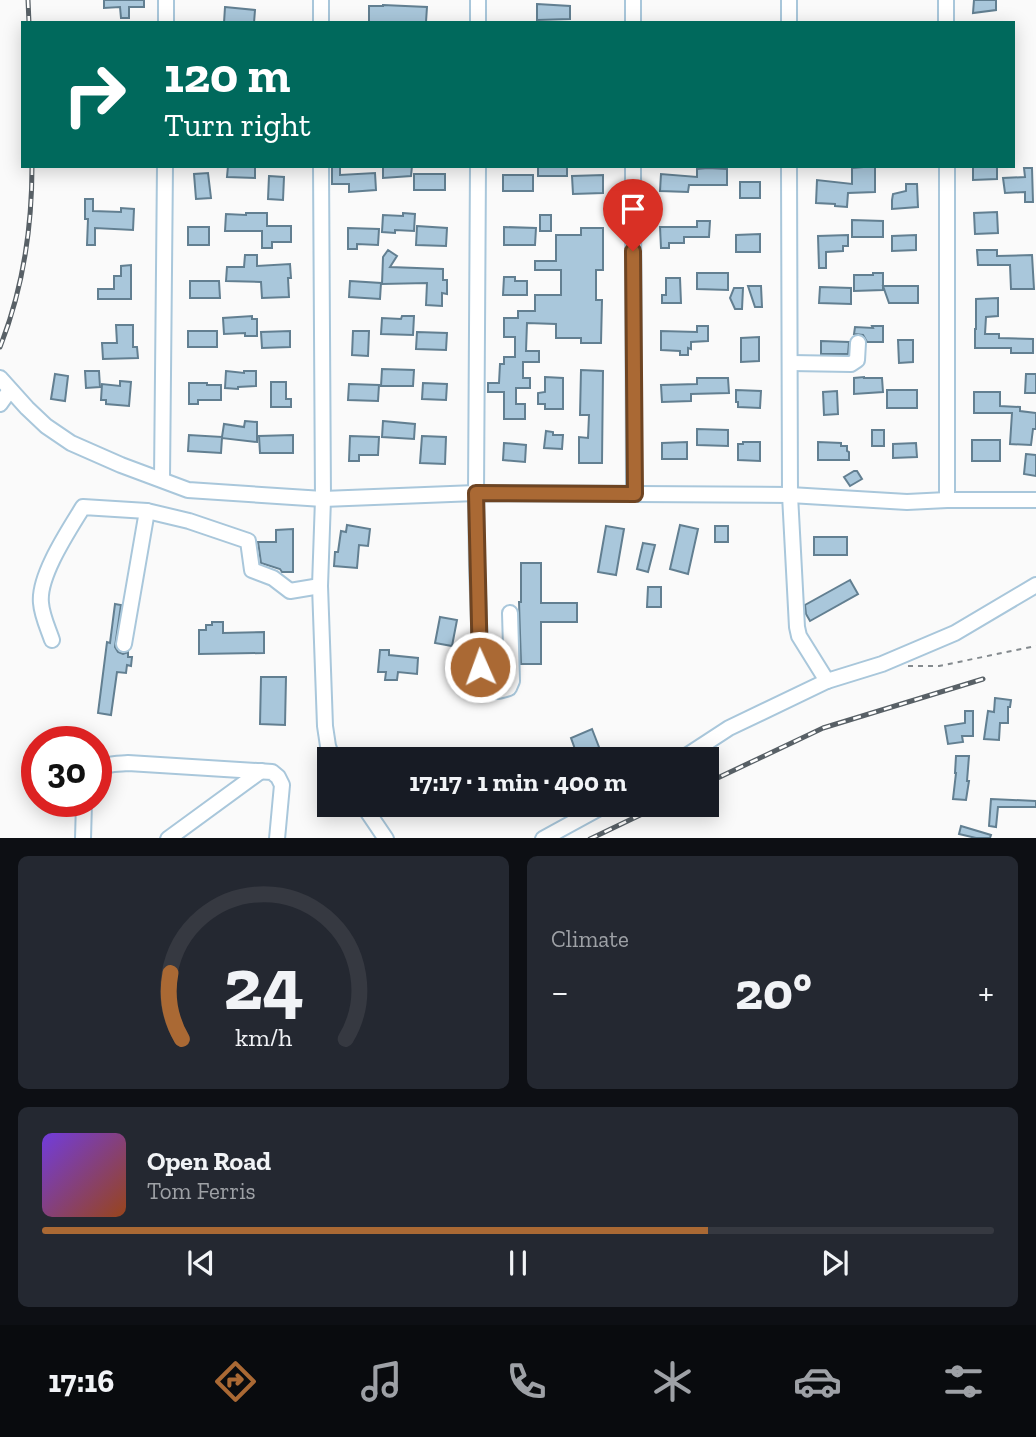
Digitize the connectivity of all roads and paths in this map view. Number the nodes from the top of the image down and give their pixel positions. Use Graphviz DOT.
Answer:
graph roads {
  1 [pos="166,0"];
  2 [pos="321,0"];
  3 [pos="478,0"];
  4 [pos="633,0"];
  5 [pos="789,0"];
  6 [pos="946,0"];
  7 [pos="166,21"];
  8 [pos="321,21"];
  9 [pos="478,21"];
  10 [pos="633,21"];
  11 [pos="789,21"];
  12 [pos="946,21"];
  13 [pos="164,168"];
  14 [pos="321,168"];
  15 [pos="478,168"];
  16 [pos="633,168"];
  17 [pos="789,168"];
  18 [pos="947,168"];
  19 [pos="858,343"];
  20 [pos="791,363"];
  21 [pos="5,384"];
  22 [pos="0,404"];
  23 [pos="162,479"];
  24 [pos="476,493"];
  25 [pos="635,494"];
  26 [pos="790,495"];
  27 [pos="323,499"];
  28 [pos="947,500"];
  29 [pos="1036,500"];
  30 [pos="147,511"];
  31 [pos="1036,585"];
  32 [pos="320,586"];
  33 [pos="510,613"];
  34 [pos="52,640"];
  35 [pos="124,644"];
  36 [pos="1036,646"];
  37 [pos="903,666"];
  38 [pos="827,681"];
  39 [pos="328,747"];
  40 [pos="701,747"];
  41 [pos="112,764"];
  42 [pos="261,771"];
  43 [pos="84,817"];
  44 [pos="371,817"];
  45 [pos="582,817"];
  46 [pos="83,838"];
  47 [pos="168,838"];
  48 [pos="277,838"];
  49 [pos="386,838"];
  50 [pos="543,838"];
  1 -- 7 [label="street"];
  2 -- 8 [label="street"];
  3 -- 9 [label="street"];
  4 -- 10 [label="street"];
  5 -- 11 [label="street"];
  6 -- 12 [label="street"];
  13 -- 23 [label="street"];
  14 -- 27 [label="street"];
  15 -- 24 [label="street"];
  16 -- 25 [label="street"];
  17 -- 20 [label="street"];
  18 -- 28 [label="street"];
  19 -- 20 [label="street"];
  20 -- 26 [label="street"];
  21 -- 22 [label="street"];
  21 -- 23 [label="street"];
  23 -- 27 [label="street"];
  24 -- 25 [label="street"];
  24 -- 27 [label="street"];
  24 -- 33 [label="street"];
  25 -- 26 [label="street"];
  26 -- 28 [label="street"];
  26 -- 38 [label="street"];
  27 -- 32 [label="street"];
  28 -- 29 [label="street"];
  30 -- 32 [label="street"];
  30 -- 34 [label="street"];
  30 -- 35 [label="street"];
  31 -- 38 [label="street"];
  32 -- 39 [label="street"];
  36 -- 37 [label="path"];
  38 -- 40 [label="street"];
  41 -- 42 [label="street"];
  42 -- 47 [label="street"];
  42 -- 48 [label="street"];
  43 -- 46 [label="street"];
  44 -- 49 [label="street"];
  45 -- 50 [label="street"];
}
